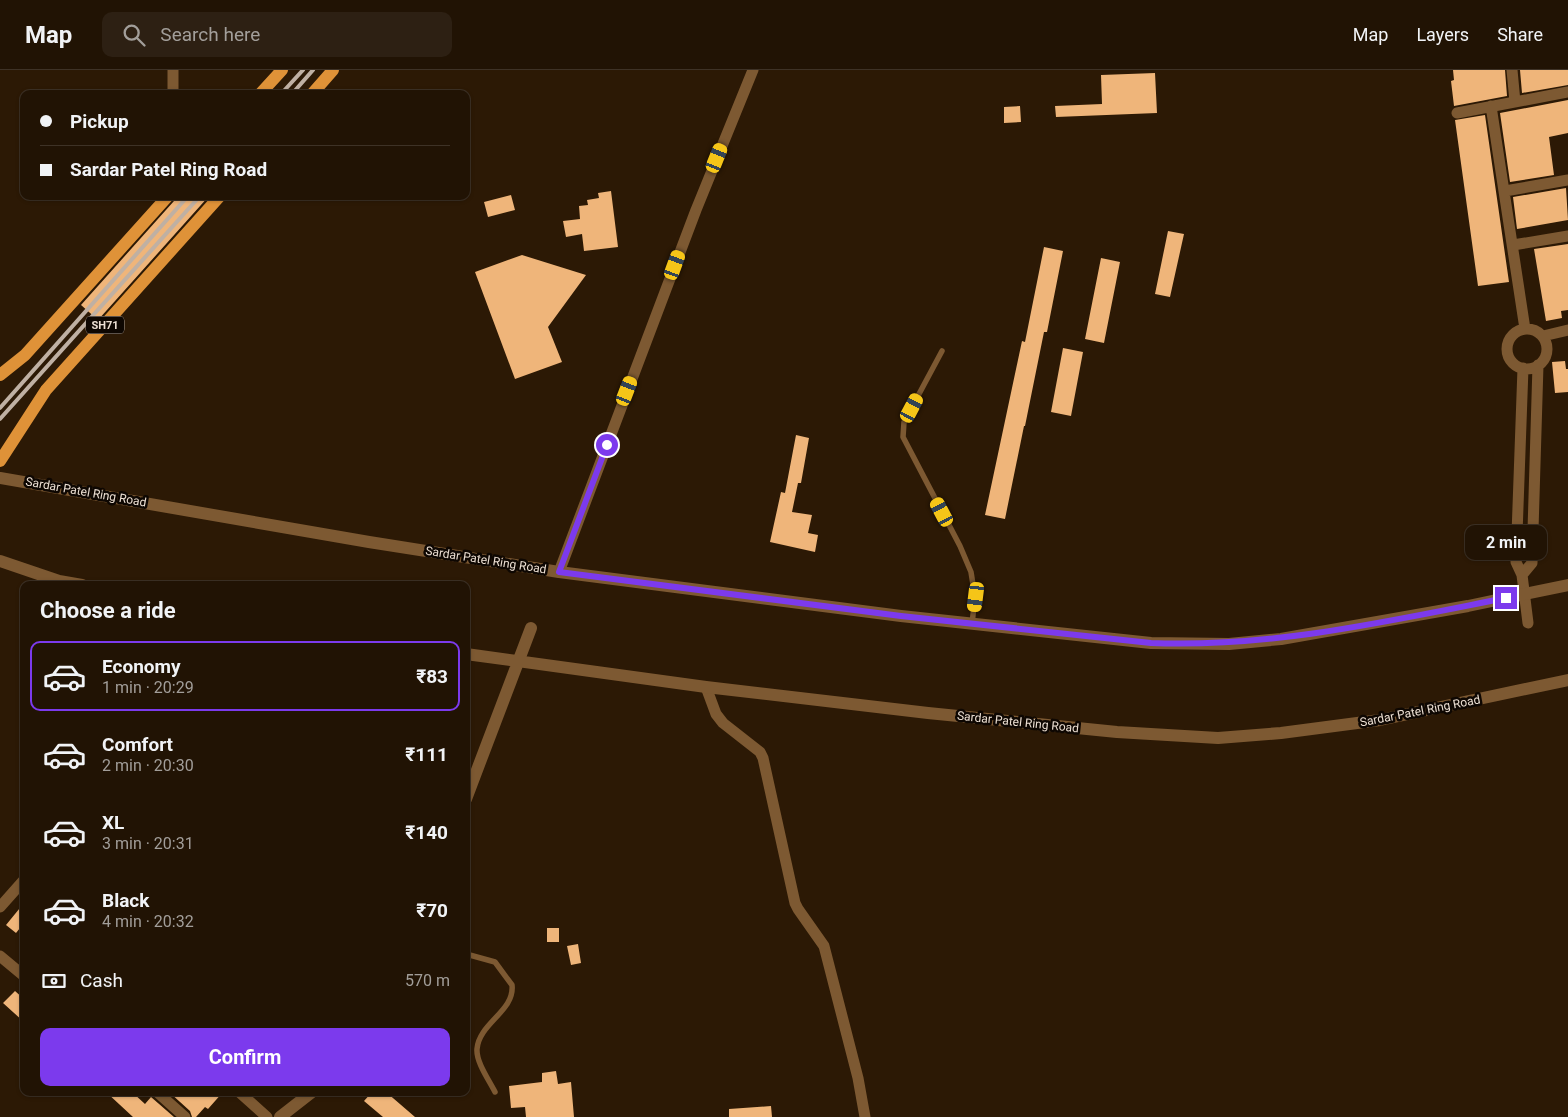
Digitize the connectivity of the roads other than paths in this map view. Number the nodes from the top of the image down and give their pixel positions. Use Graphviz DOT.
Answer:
graph roads {
  1 [pos="173,70"];
  2 [pos="282,70"];
  3 [pos="333,70"];
  4 [pos="753,70"];
  5 [pos="1512,70"];
  6 [pos="173,90"];
  7 [pos="264,90"];
  8 [pos="316,90"];
  9 [pos="1568,92"];
  10 [pos="1515,102"];
  11 [pos="1492,106"];
  12 [pos="1456,113"];
  13 [pos="1568,180"];
  14 [pos="1505,191"];
  15 [pos="164,200"];
  16 [pos="216,200"];
  17 [pos="1568,236"];
  18 [pos="1513,245"];
  19 [pos="1525,329"];
  20 [pos="1568,330"];
  21 [pos="1542,336"];
  22 [pos="942,351"];
  23 [pos="1538,365"];
  24 [pos="1523,368"];
  25 [pos="0,374"];
  26 [pos="0,461"];
  27 [pos="0,478"];
  28 [pos="0,561"];
  29 [pos="559,572"];
  30 [pos="1522,575"];
  31 [pos="59,581"];
  32 [pos="1568,585"];
  33 [pos="1524,595"];
  34 [pos="1528,623"];
  35 [pos="972,624"];
  36 [pos="531,628"];
  37 [pos="470,655"];
  38 [pos="519,661"];
  39 [pos="1568,680"];
  40 [pos="706,687"];
  41 [pos="470,789"];
  42 [pos="20,885"];
  43 [pos="0,908"];
  44 [pos="470,955"];
  45 [pos="0,956"];
  46 [pos="20,973"];
  47 [pos="495,1092"];
  48 [pos="161,1096"];
  49 [pos="243,1096"];
  50 [pos="307,1096"];
  51 [pos="185,1117"];
  52 [pos="267,1117"];
  53 [pos="280,1117"];
  54 [pos="865,1117"];
  1 -- 6 [label="street"];
  2 -- 7 [label="main road"];
  3 -- 8 [label="main road"];
  4 -- 29 [label="street"];
  5 -- 10 [label="street"];
  9 -- 10 [label="street"];
  10 -- 11 [label="street"];
  11 -- 12 [label="street"];
  11 -- 14 [label="street"];
  13 -- 14 [label="street"];
  14 -- 18 [label="street"];
  15 -- 25 [label="main road"];
  16 -- 26 [label="main road, SH71"];
  17 -- 18 [label="street"];
  18 -- 19 [label="street"];
  19 -- 21 [label="street"];
  19 -- 24 [label="street"];
  20 -- 21 [label="street"];
  21 -- 23 [label="street"];
  22 -- 35 [label="lane"];
  23 -- 24 [label="street"];
  23 -- 30 [label="street"];
  24 -- 30 [label="street"];
  27 -- 29 [label="street, Sardar Patel Ring Road"];
  28 -- 31 [label="street"];
  29 -- 35 [label="street, Sardar Patel Ring Road"];
  30 -- 33 [label="street"];
  32 -- 33 [label="street, Sardar Patel Ring Road"];
  33 -- 34 [label="street"];
  33 -- 35 [label="street, Sardar Patel Ring Road"];
  36 -- 38 [label="street"];
  37 -- 38 [label="street, Sardar Patel Ring Road"];
  38 -- 40 [label="street, Sardar Patel Ring Road"];
  38 -- 41 [label="street"];
  39 -- 40 [label="street, Sardar Patel Ring Road"];
  40 -- 54 [label="street"];
  42 -- 43 [label="street"];
  44 -- 47 [label="lane"];
  45 -- 46 [label="street"];
  48 -- 51 [label="street"];
  49 -- 52 [label="street"];
  50 -- 53 [label="street"];
}
